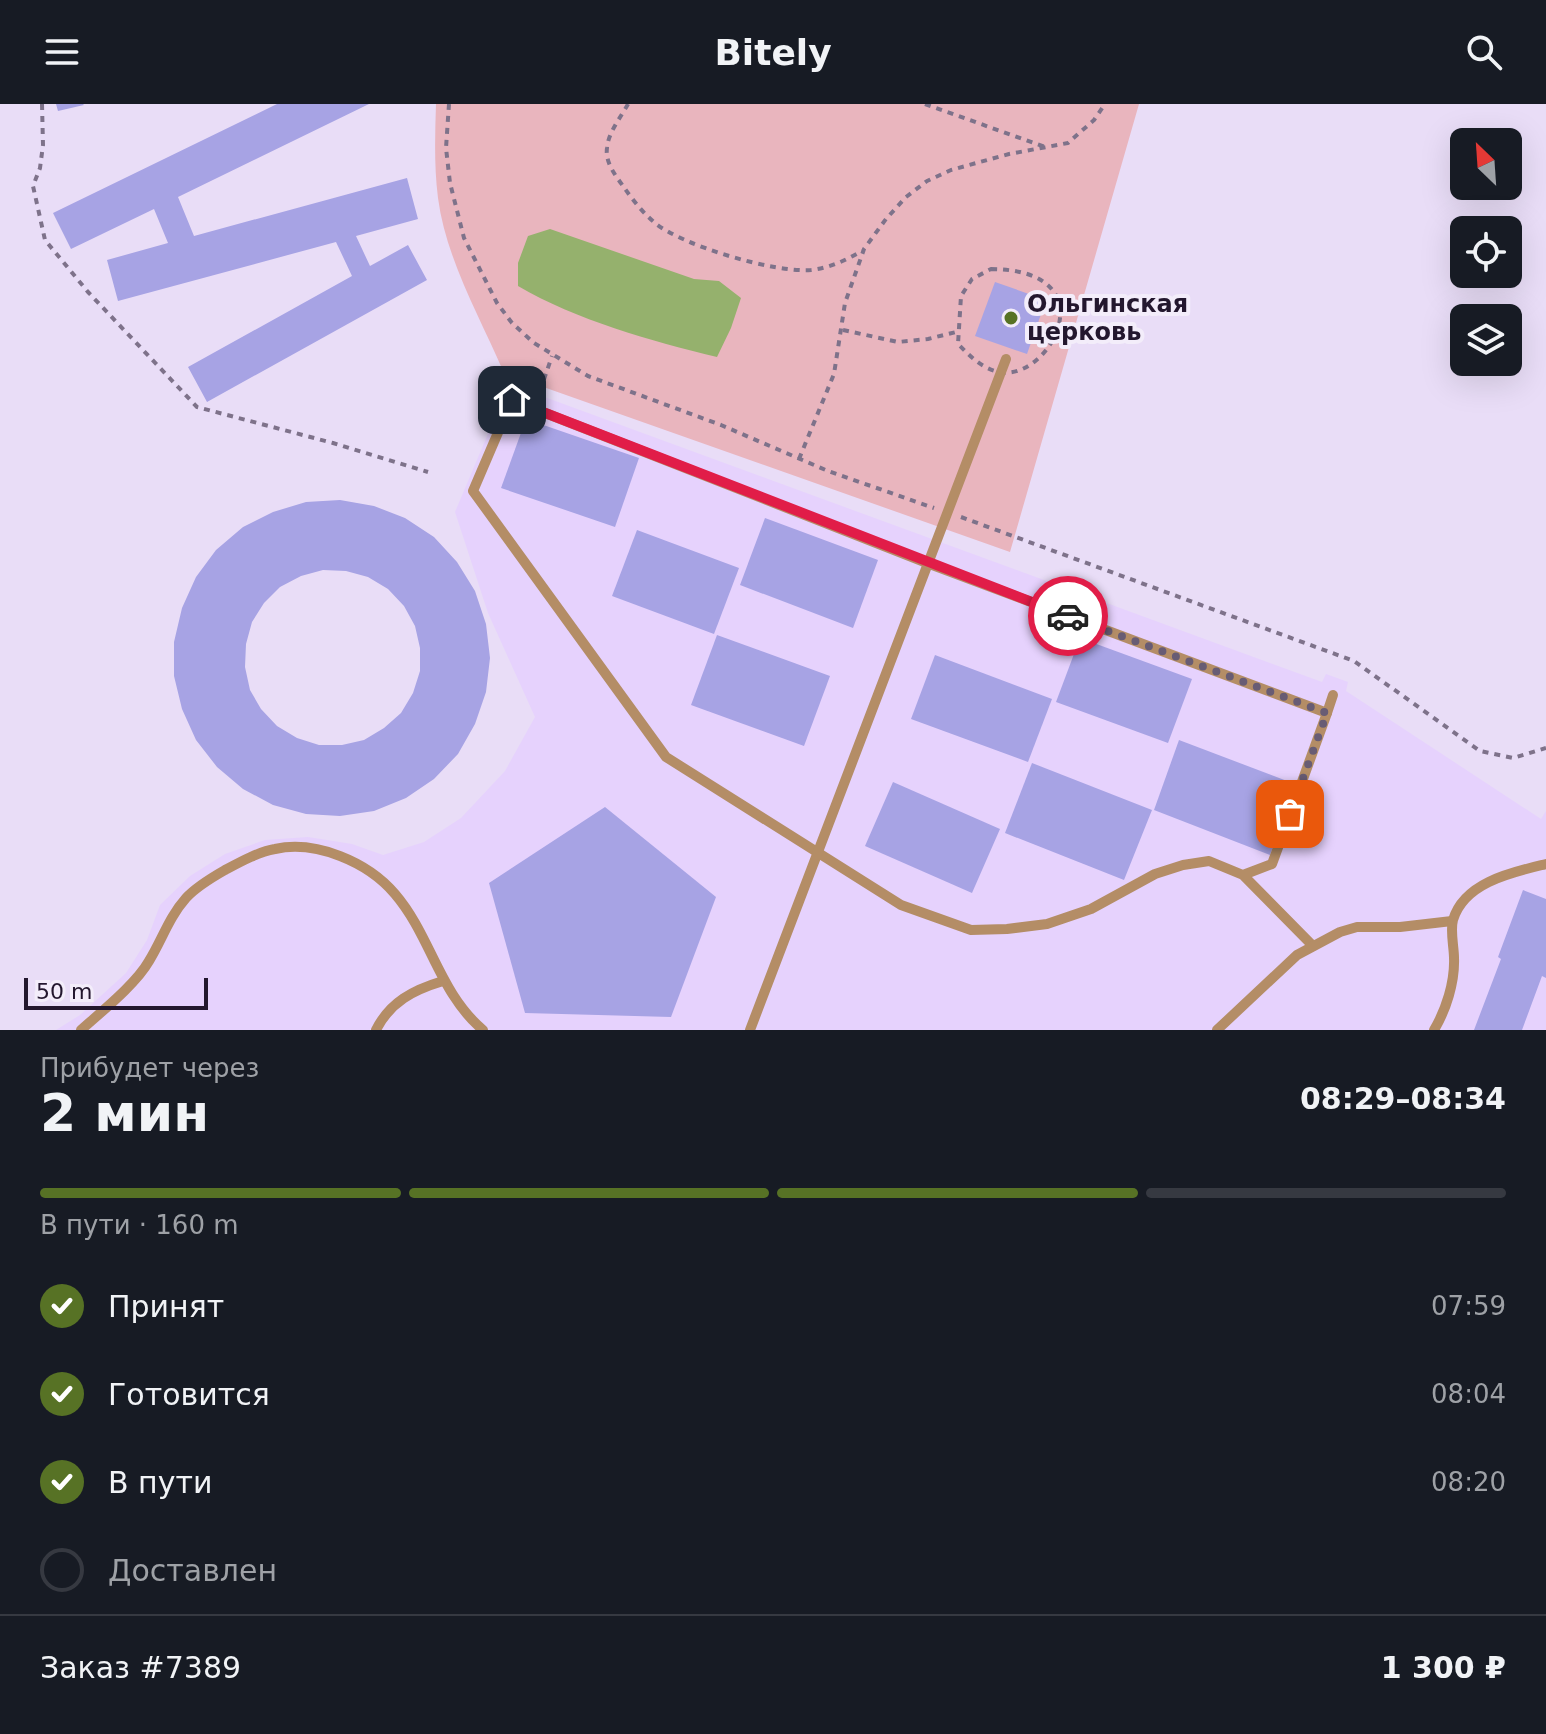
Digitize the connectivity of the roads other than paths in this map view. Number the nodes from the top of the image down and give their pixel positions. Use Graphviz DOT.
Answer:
graph roads {
  1 [pos="1006,359"];
  2 [pos="927,563"];
  3 [pos="1333,695"];
  4 [pos="1327,713"];
  5 [pos="817,853"];
  6 [pos="1546,864"];
  7 [pos="1243,875"];
  8 [pos="1452,921"];
  9 [pos="1313,946"];
  10 [pos="443,981"];
  11 [pos="81,1030"];
  12 [pos="376,1030"];
  13 [pos="483,1030"];
  14 [pos="750,1030"];
  15 [pos="1217,1030"];
  16 [pos="1434,1030"];
  1 -- 2 [label="lane"];
  2 -- 4 [label="lane"];
  2 -- 5 [label="lane"];
  2 -- 5 [label="lane"];
  3 -- 4 [label="lane"];
  4 -- 7 [label="lane"];
  5 -- 7 [label="lane"];
  5 -- 14 [label="lane"];
  6 -- 8 [label="lane"];
  7 -- 9 [label="lane"];
  8 -- 9 [label="lane"];
  8 -- 16 [label="lane"];
  9 -- 15 [label="lane"];
  10 -- 11 [label="lane"];
  10 -- 12 [label="lane"];
  10 -- 13 [label="lane"];
}
